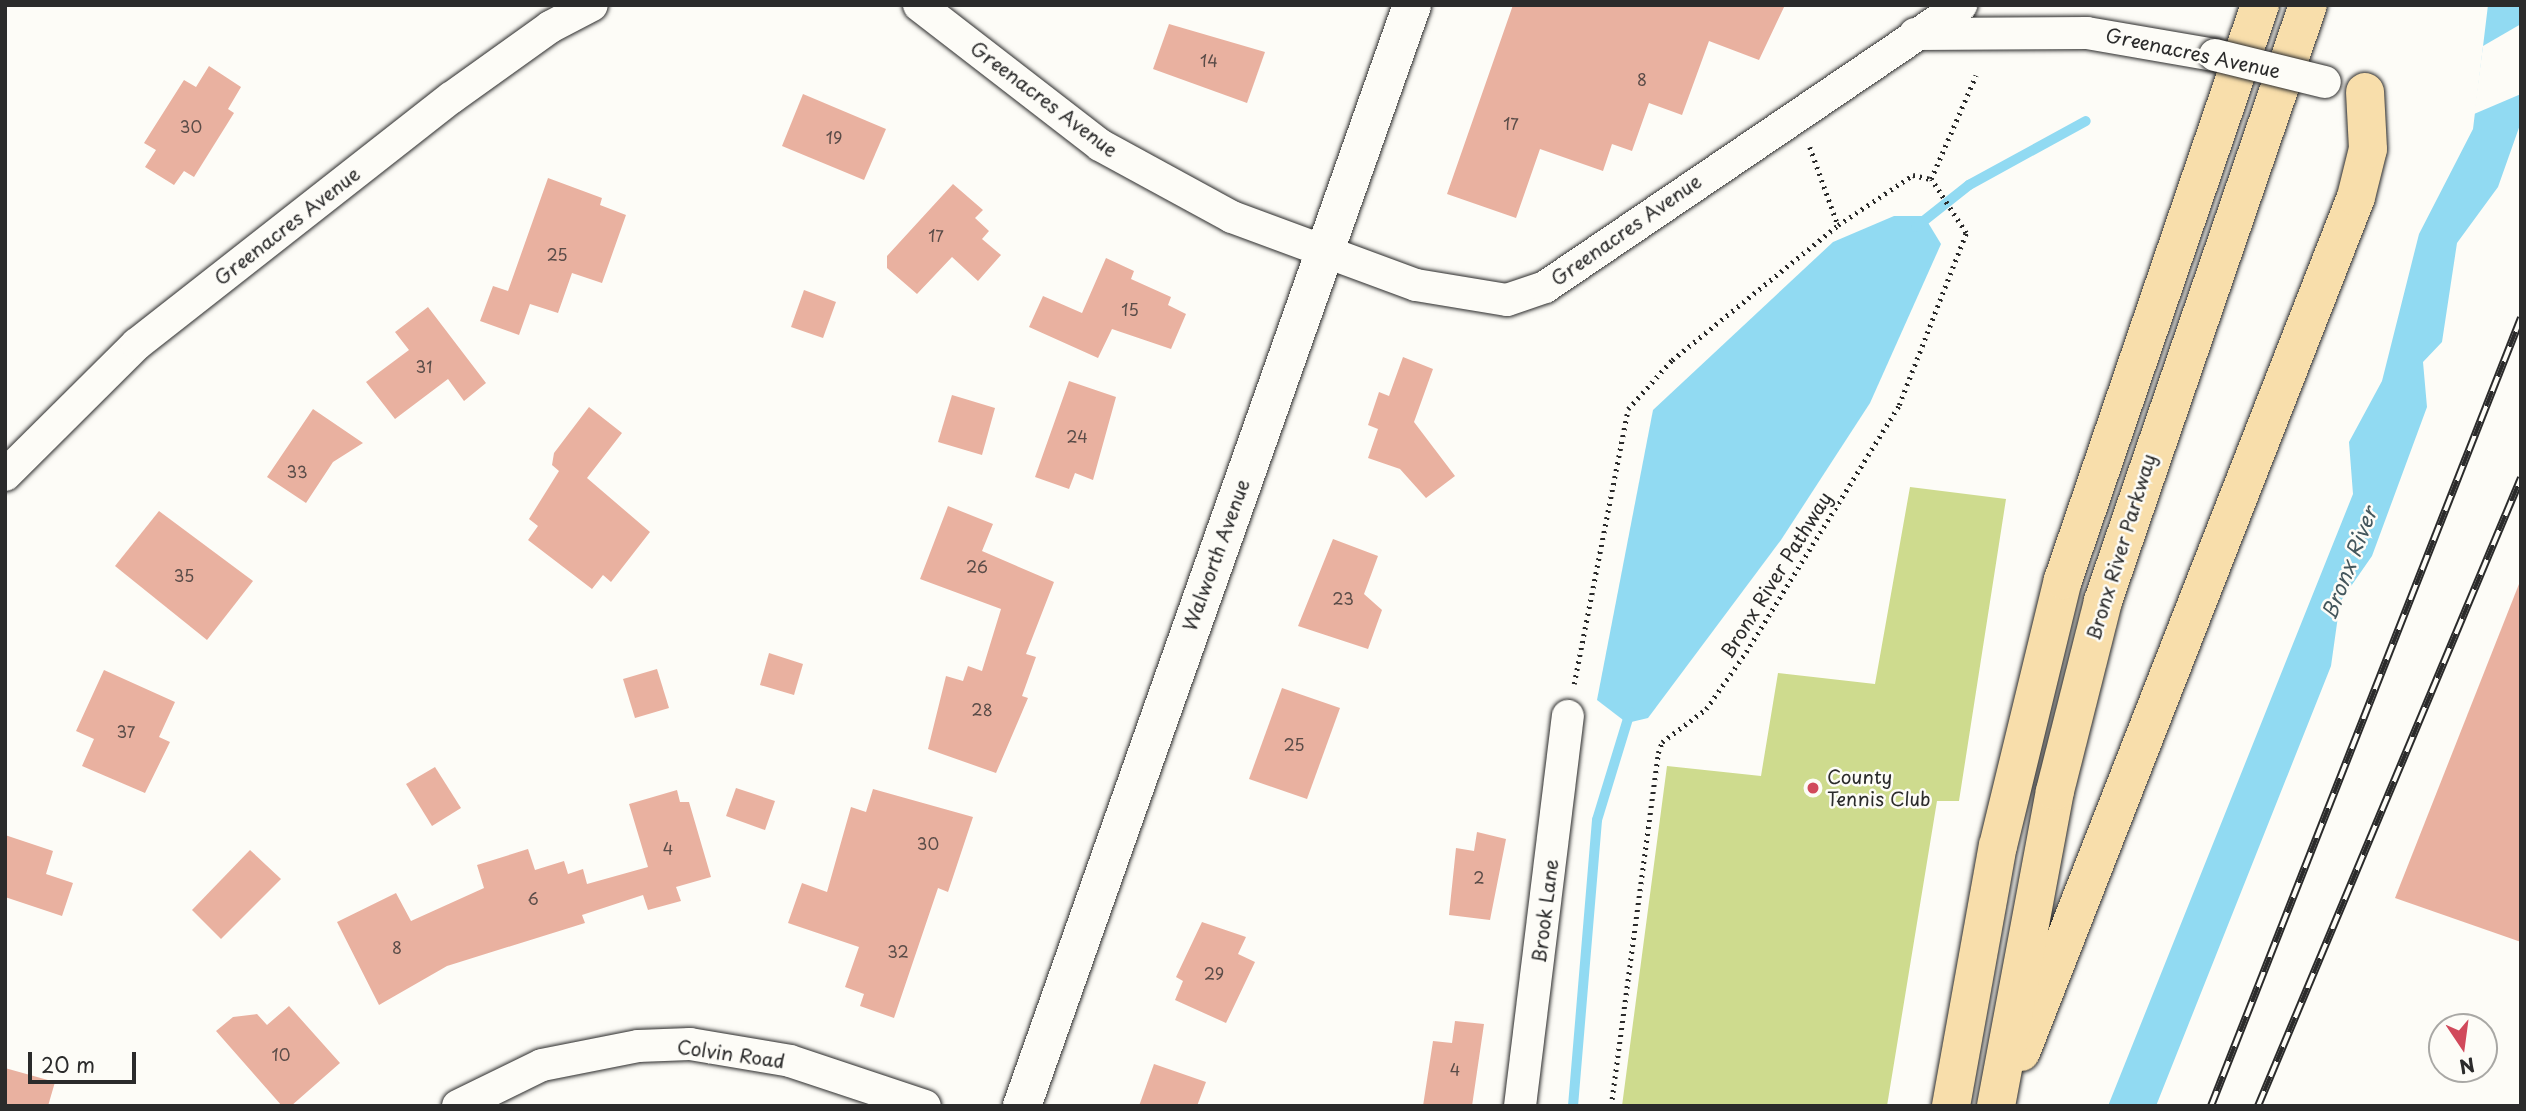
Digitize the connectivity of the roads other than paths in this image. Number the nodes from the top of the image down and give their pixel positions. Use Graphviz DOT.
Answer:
graph roads {
  1 [pos="592,5"];
  2 [pos="919,5"];
  3 [pos="1412,5"];
  4 [pos="1961,5"];
  5 [pos="2260,5"];
  6 [pos="2308,5"];
  7 [pos="1915,34"];
  8 [pos="2365,92"];
  9 [pos="1326,251"];
  10 [pos="5,475"];
  11 [pos="1568,716"];
  12 [pos="458,1106"];
  13 [pos="925,1106"];
  14 [pos="1022,1106"];
  15 [pos="1520,1106"];
  16 [pos="1951,1106"];
  17 [pos="1997,1106"];
  1 -- 10 [label="street, Greenacres Avenue"];
  2 -- 9 [label="street, Greenacres Avenue"];
  3 -- 9 [label="street, Walworth Avenue"];
  4 -- 7 [label="street"];
  5 -- 16 [label="highway"];
  6 -- 17 [label="highway, Bronx River Parkway"];
  7 -- 8 [label="street, Greenacres Avenue, bridge"];
  7 -- 9 [label="street, Greenacres Avenue"];
  8 -- 17 [label="highway"];
  9 -- 14 [label="street, Walworth Avenue"];
  11 -- 15 [label="street, Brook Lane"];
  12 -- 13 [label="street, Colvin Road"];
}
